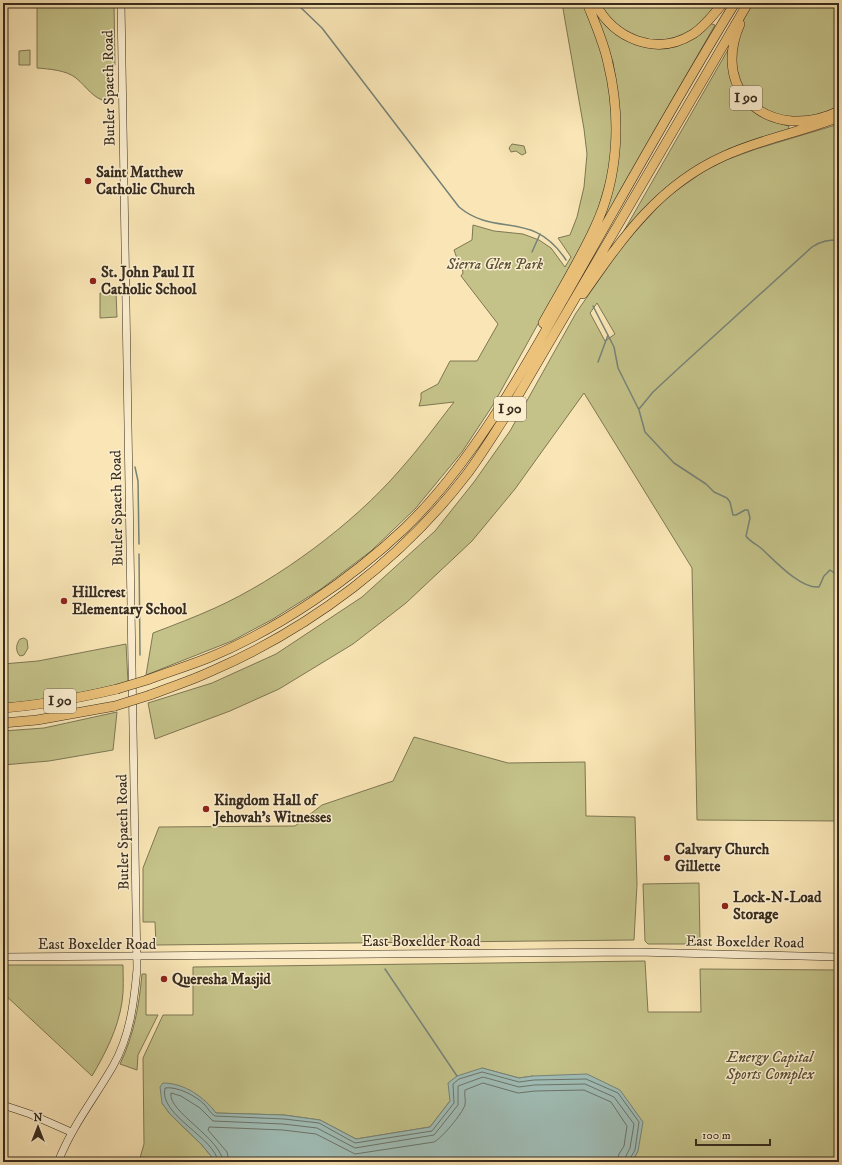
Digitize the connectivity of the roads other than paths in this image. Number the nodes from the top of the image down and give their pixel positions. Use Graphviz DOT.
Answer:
graph roads {
  1 [pos="121,3"];
  2 [pos="588,3"];
  3 [pos="595,3"];
  4 [pos="723,3"];
  5 [pos="735,3"];
  6 [pos="749,3"];
  7 [pos="839,110"];
  8 [pos="839,117"];
  9 [pos="565,314"];
  10 [pos="492,418"];
  11 [pos="3,708"];
  12 [pos="3,723"];
  13 [pos="3,957"];
  14 [pos="137,957"];
  15 [pos="839,957"];
  16 [pos="3,1105"];
  17 [pos="71,1132"];
  18 [pos="58,1162"];
  1 -- 14 [label="main road, Butler Spaeth Road"];
  2 -- 10 [label="highway, I 90"];
  3 -- 4 [label="highway"];
  5 -- 10 [label="highway, I 90"];
  6 -- 7 [label="highway, I 90"];
  6 -- 9 [label="highway, I 90"];
  8 -- 9 [label="highway, I 90"];
  9 -- 12 [label="highway, I 90, bridge"];
  10 -- 11 [label="highway, I 90, bridge"];
  13 -- 14 [label="main road, East Boxelder Road"];
  14 -- 15 [label="main road, East Boxelder Road"];
  14 -- 17 [label="main road, Butler Spaeth Road"];
  16 -- 17 [label="main road"];
  17 -- 18 [label="main road, Butler Spaeth Road"];
}
